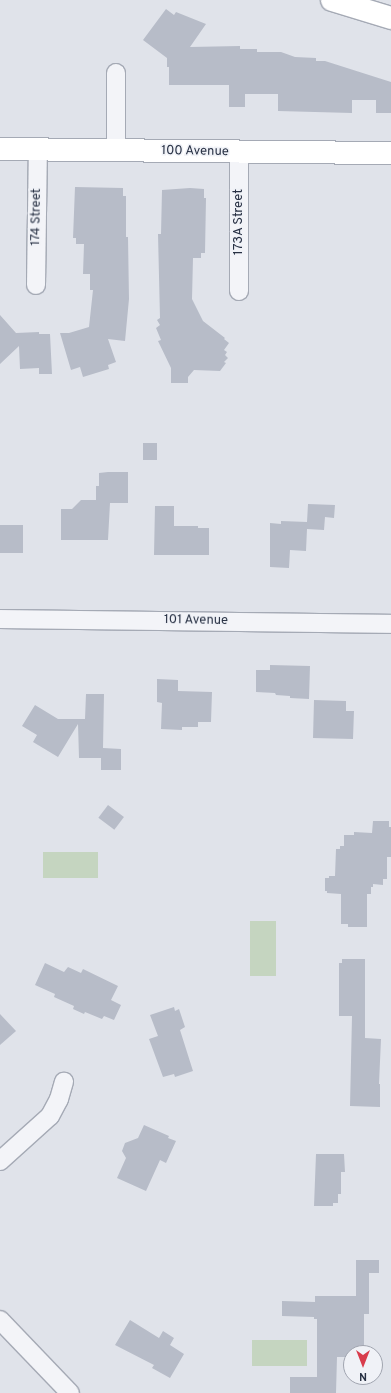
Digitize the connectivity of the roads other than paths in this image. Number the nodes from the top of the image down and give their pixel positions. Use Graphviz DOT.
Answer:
graph roads {
  1 [pos="332,0"];
  2 [pos="391,18"];
  3 [pos="116,73"];
  4 [pos="0,149"];
  5 [pos="38,150"];
  6 [pos="116,150"];
  7 [pos="240,152"];
  8 [pos="391,153"];
  9 [pos="36,285"];
  10 [pos="239,291"];
  11 [pos="0,619"];
  12 [pos="391,624"];
  13 [pos="64,1082"];
  14 [pos="0,1161"];
  15 [pos="0,1320"];
  16 [pos="70,1393"];
  1 -- 2 [label="main road"];
  3 -- 6 [label="street"];
  4 -- 5 [label="main road, 100 Avenue"];
  5 -- 6 [label="main road, 100 Avenue"];
  5 -- 9 [label="street, 174 Street"];
  6 -- 7 [label="main road, 100 Avenue"];
  7 -- 8 [label="main road, 100 Avenue"];
  7 -- 10 [label="street, 173A Street"];
  11 -- 12 [label="street, 101 Avenue"];
  13 -- 14 [label="street"];
  15 -- 16 [label="street"];
}
